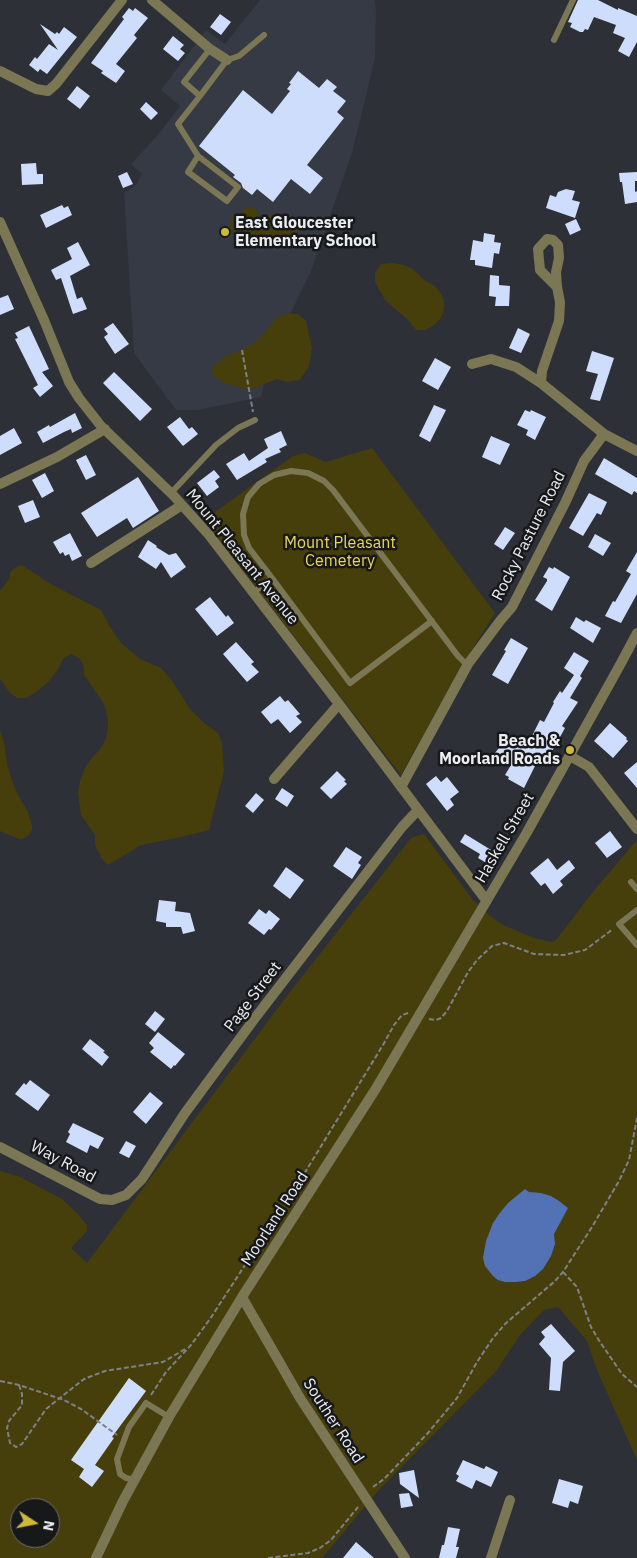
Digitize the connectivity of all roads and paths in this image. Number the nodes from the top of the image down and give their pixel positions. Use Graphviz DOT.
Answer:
graph roads {
  1 [pos="122,0"];
  2 [pos="152,0"];
  3 [pos="573,0"];
  4 [pos="264,35"];
  5 [pos="554,40"];
  6 [pos="210,49"];
  7 [pos="227,60"];
  8 [pos="0,70"];
  9 [pos="200,96"];
  10 [pos="198,156"];
  11 [pos="0,222"];
  12 [pos="557,287"];
  13 [pos="242,350"];
  14 [pos="472,364"];
  15 [pos="541,383"];
  16 [pos="255,420"];
  17 [pos="105,429"];
  18 [pos="604,434"];
  19 [pos="637,451"];
  20 [pos="0,484"];
  21 [pos="171,493"];
  22 [pos="182,504"];
  23 [pos="91,563"];
  24 [pos="272,578"];
  25 [pos="253,593"];
  26 [pos="432,621"];
  27 [pos="637,633"];
  28 [pos="468,664"];
  29 [pos="339,704"];
  30 [pos="570,756"];
  31 [pos="274,779"];
  32 [pos="401,787"];
  33 [pos="418,810"];
  34 [pos="637,829"];
  35 [pos="631,882"];
  36 [pos="637,890"];
  37 [pos="486,900"];
  38 [pos="637,910"];
  39 [pos="637,945"];
  40 [pos="637,1118"];
  41 [pos="0,1147"];
  42 [pos="112,1200"];
  43 [pos="563,1272"];
  44 [pos="242,1297"];
  45 [pos="191,1345"];
  46 [pos="0,1381"];
  47 [pos="19,1385"];
  48 [pos="637,1387"];
  49 [pos="60,1399"];
  50 [pos="169,1417"];
  51 [pos="124,1439"];
  52 [pos="135,1480"];
  53 [pos="366,1496"];
  54 [pos="510,1500"];
  55 [pos="96,1558"];
  56 [pos="268,1558"];
  57 [pos="405,1558"];
  58 [pos="490,1558"];
  1 -- 8 [label="street"];
  2 -- 6 [label="street"];
  3 -- 5 [label="lane"];
  4 -- 7 [label="lane"];
  6 -- 7 [label="street"];
  6 -- 9 [label="lane"];
  7 -- 9 [label="lane"];
  9 -- 10 [label="lane"];
  10 -- 10 [label="lane"];
  11 -- 17 [label="street, Mount Pleasant Avenue"];
  12 -- 15 [label="street"];
  13 -- 16 [label="path"];
  14 -- 15 [label="street"];
  15 -- 18 [label="street"];
  16 -- 21 [label="lane"];
  17 -- 20 [label="street"];
  17 -- 21 [label="street, Mount Pleasant Avenue"];
  18 -- 19 [label="street"];
  18 -- 28 [label="street, Rocky Pasture Road"];
  21 -- 22 [label="street, Mount Pleasant Avenue"];
  22 -- 23 [label="street"];
  22 -- 25 [label="street, Mount Pleasant Avenue"];
  24 -- 25 [label="lane"];
  24 -- 26 [label="lane"];
  24 -- 26 [label="lane"];
  25 -- 29 [label="street, Mount Pleasant Avenue"];
  26 -- 28 [label="lane"];
  27 -- 30 [label="street, Haskell Street"];
  28 -- 32 [label="street, Rocky Pasture Road"];
  29 -- 31 [label="street"];
  29 -- 32 [label="street, Mount Pleasant Avenue"];
  30 -- 34 [label="street"];
  30 -- 37 [label="street, Haskell Street"];
  32 -- 33 [label="street, Mount Pleasant Avenue"];
  33 -- 37 [label="street, Mount Pleasant Avenue"];
  33 -- 42 [label="street, Page Street"];
  35 -- 36 [label="lane"];
  37 -- 44 [label="street, Moorland Road"];
  38 -- 39 [label="lane"];
  40 -- 43 [label="path"];
  41 -- 42 [label="street, Way Road"];
  43 -- 48 [label="path"];
  43 -- 53 [label="path"];
  44 -- 50 [label="street, Moorland Road"];
  44 -- 53 [label="street, Souther Road"];
  45 -- 49 [label="path"];
  46 -- 47 [label="path"];
  47 -- 49 [label="path"];
  47 -- 49 [label="path"];
  49 -- 51 [label="path"];
  50 -- 51 [label="lane"];
  50 -- 52 [label="street, Moorland Road"];
  51 -- 52 [label="lane"];
  52 -- 55 [label="street, Moorland Road"];
  53 -- 56 [label="path"];
  53 -- 57 [label="street, Souther Road"];
  54 -- 58 [label="street"];
}
